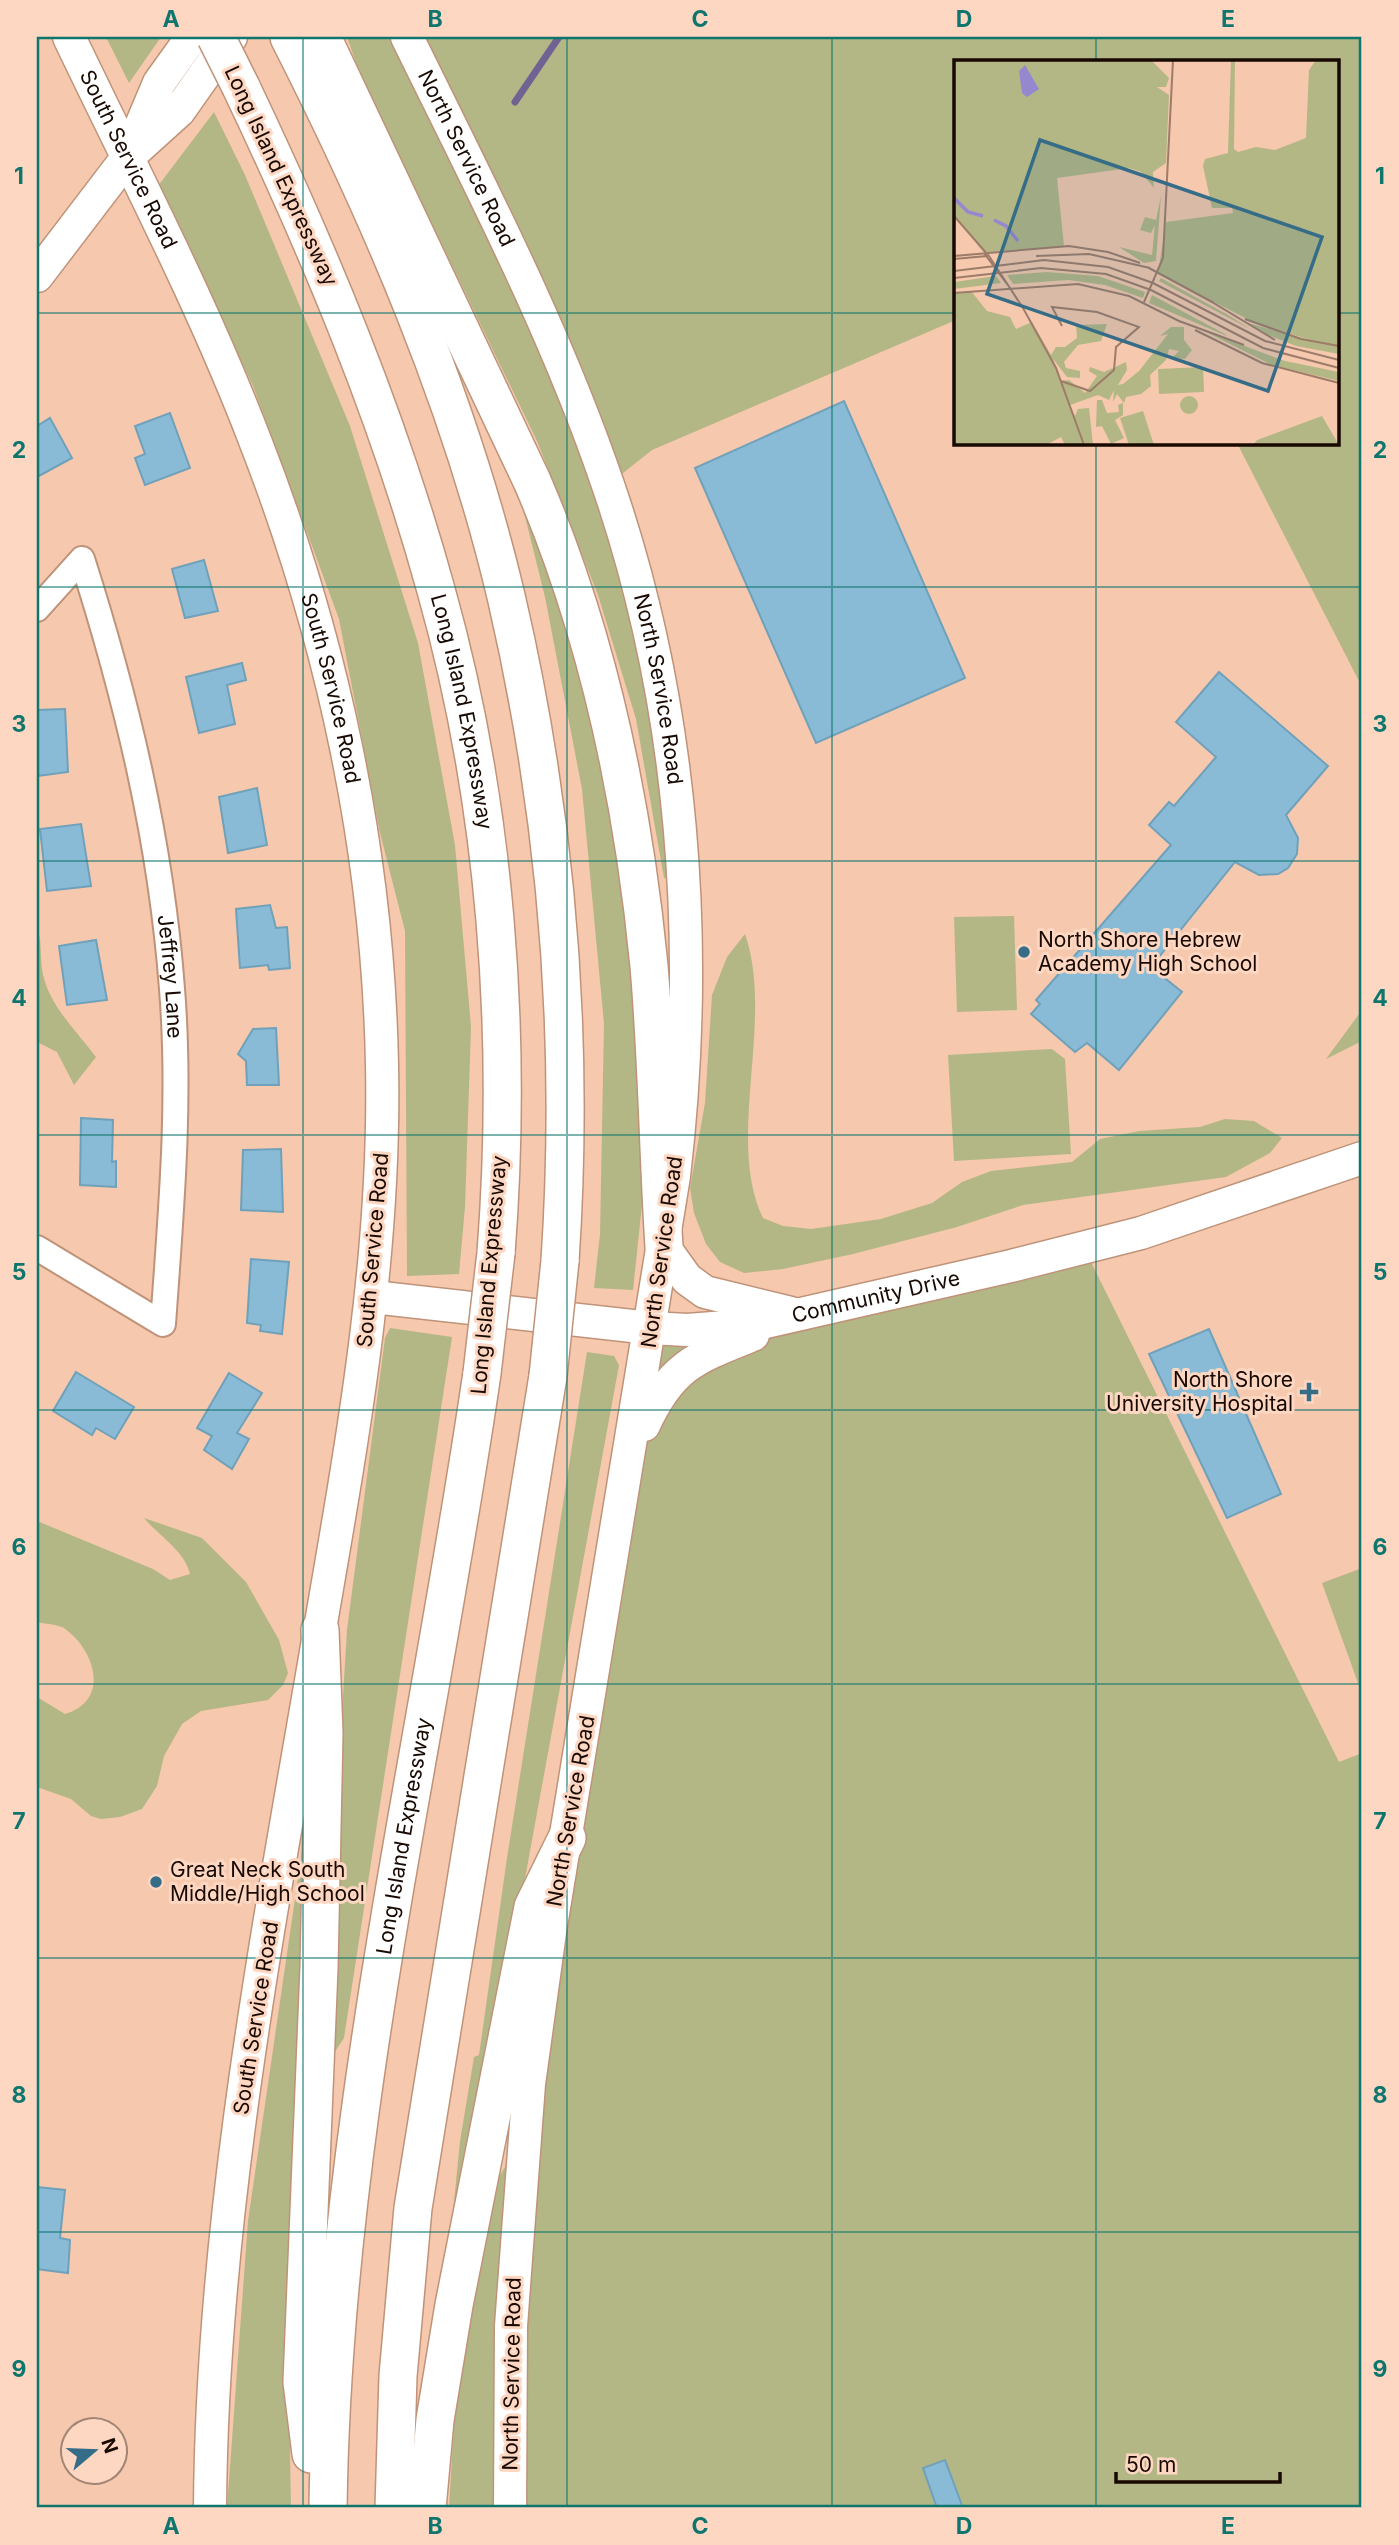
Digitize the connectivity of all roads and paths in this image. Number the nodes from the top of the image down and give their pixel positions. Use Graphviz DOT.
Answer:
graph roads {
  1 [pos="69,37"];
  2 [pos="192,37"];
  3 [pos="216,37"];
  4 [pos="231,37"];
  5 [pos="407,37"];
  6 [pos="311,48"];
  7 [pos="127,158"];
  8 [pos="37,276"];
  9 [pos="37,608"];
  10 [pos="1362,1158"];
  11 [pos="664,1247"];
  12 [pos="37,1248"];
  13 [pos="373,1297"];
  14 [pos="803,1315"];
  15 [pos="650,1328"];
  16 [pos="629,1457"];
  17 [pos="320,1630"];
  18 [pos="567,1838"];
  19 [pos="210,2508"];
  20 [pos="318,2508"];
  21 [pos="328,2508"];
  22 [pos="394,2508"];
  23 [pos="427,2508"];
  24 [pos="510,2508"];
  1 -- 7 [label="main road, South Service Road"];
  2 -- 7 [label="main road"];
  3 -- 21 [label="highway, Long Island Expressway, bridge"];
  4 -- 7 [label="main road"];
  5 -- 11 [label="main road, North Service Road"];
  6 -- 11 [label="highway"];
  6 -- 22 [label="highway, bridge"];
  7 -- 8 [label="main road"];
  7 -- 13 [label="main road, South Service Road"];
  9 -- 12 [label="street, Jeffrey Lane"];
  10 -- 14 [label="main road, Community Drive"];
  11 -- 14 [label="main road"];
  11 -- 15 [label="main road, North Service Road"];
  13 -- 15 [label="main road, Community Drive"];
  13 -- 17 [label="main road, South Service Road"];
  14 -- 15 [label="main road, Community Drive"];
  14 -- 16 [label="main road"];
  15 -- 16 [label="main road, North Service Road"];
  16 -- 18 [label="main road, North Service Road"];
  17 -- 19 [label="main road, South Service Road"];
  17 -- 20 [label="highway"];
  18 -- 23 [label="highway"];
  18 -- 24 [label="main road, North Service Road"];
}
